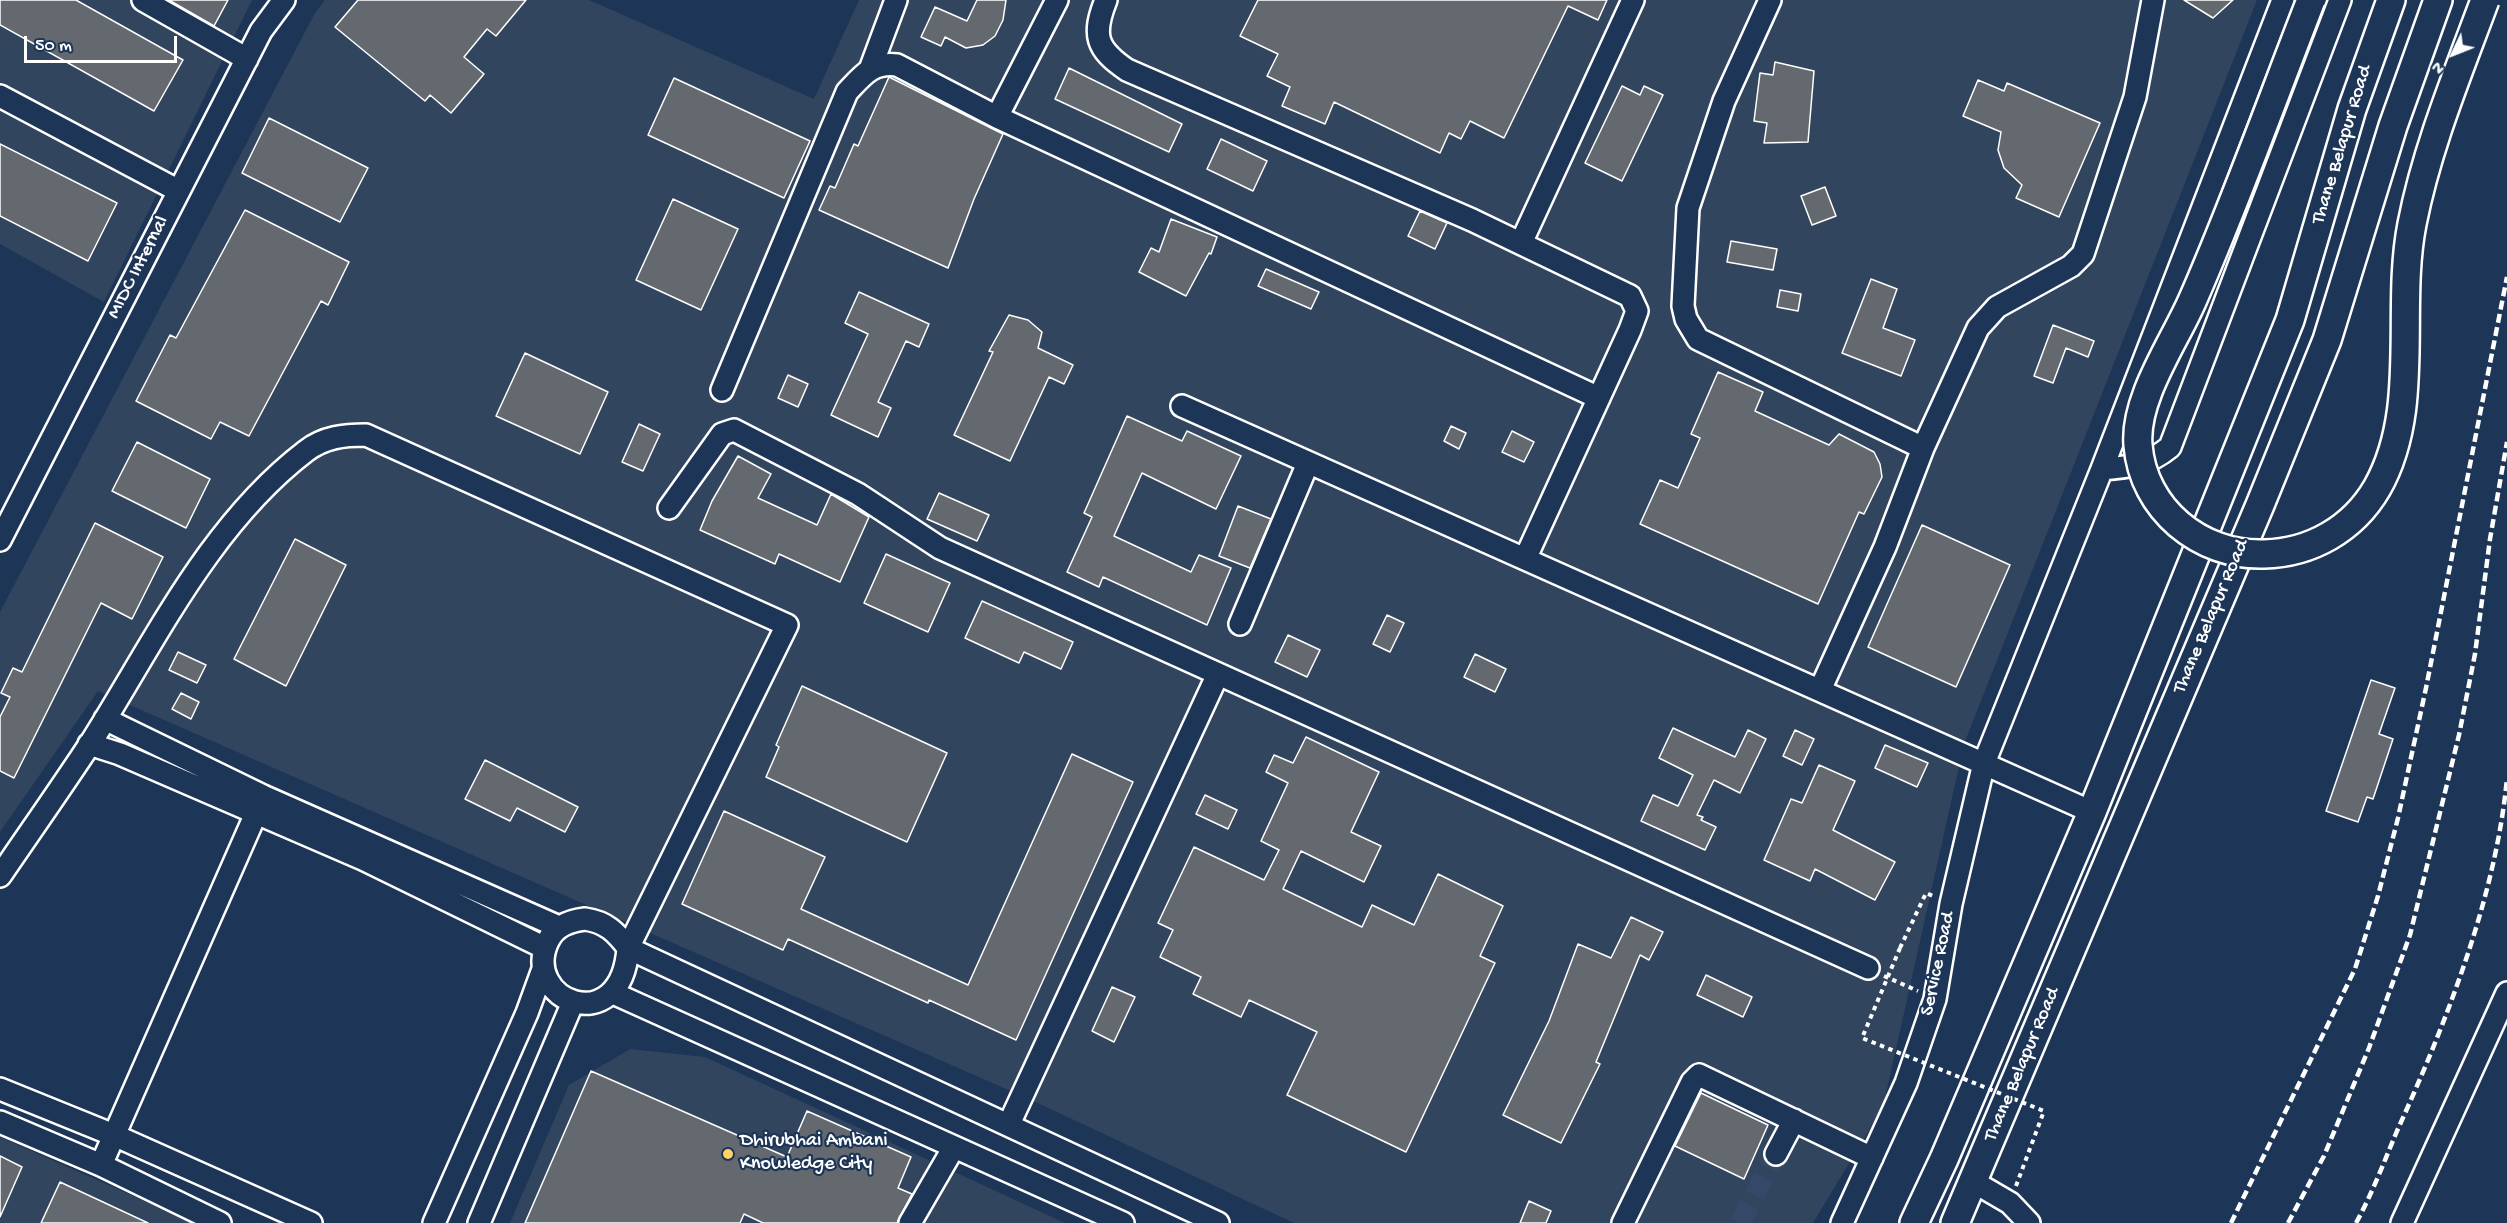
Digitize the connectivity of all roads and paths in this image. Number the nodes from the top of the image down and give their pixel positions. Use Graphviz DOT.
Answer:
graph roads {
  1 [pos="142,0"];
  2 [pos="284,0"];
  3 [pos="896,0"];
  4 [pos="1057,0"];
  5 [pos="1106,0"];
  6 [pos="1632,0"];
  7 [pos="1770,0"];
  8 [pos="2153,0"];
  9 [pos="2311,0"];
  10 [pos="2340,0"];
  11 [pos="2391,0"];
  12 [pos="2438,0"];
  13 [pos="2485,0"];
  14 [pos="2281,1"];
  15 [pos="247,58"];
  16 [pos="870,67"];
  17 [pos="0,96"];
  18 [pos="997,117"];
  19 [pos="179,191"];
  20 [pos="1521,243"];
  21 [pos="722,390"];
  22 [pos="1599,398"];
  23 [pos="1182,406"];
  24 [pos="1923,448"];
  25 [pos="1308,463"];
  26 [pos="2102,469"];
  27 [pos="669,508"];
  28 [pos="0,540"];
  29 [pos="1525,559"];
  30 [pos="1240,624"];
  31 [pos="1218,674"];
  32 [pos="1820,690"];
  33 [pos="105,719"];
  34 [pos="89,744"];
  35 [pos="1984,764"];
  36 [pos="259,805"];
  37 [pos="2092,812"];
  38 [pos="0,876"];
  39 [pos="1926,893"];
  40 [pos="559,927"];
  41 [pos="545,948"];
  42 [pos="628,948"];
  43 [pos="1868,968"];
  44 [pos="543,969"];
  45 [pos="613,993"];
  46 [pos="2507,993"];
  47 [pos="1935,999"];
  48 [pos="573,1002"];
  49 [pos="0,1089"];
  50 [pos="1794,1120"];
  51 [pos="0,1122"];
  52 [pos="1009,1124"];
  53 [pos="116,1136"];
  54 [pos="954,1147"];
  55 [pos="1776,1154"];
  56 [pos="1872,1158"];
  57 [pos="101,1166"];
  58 [pos="2019,1177"];
  59 [pos="1974,1182"];
  60 [pos="219,1223"];
  61 [pos="311,1223"];
  62 [pos="434,1223"];
  63 [pos="479,1223"];
  64 [pos="910,1223"];
  65 [pos="1123,1223"];
  66 [pos="1218,1223"];
  67 [pos="1623,1223"];
  68 [pos="1842,1223"];
  69 [pos="1914,1223"];
  70 [pos="1955,1223"];
  71 [pos="2030,1223"];
  72 [pos="2402,1223"];
  1 -- 15 [label="street"];
  2 -- 15 [label="street, MIDC Internal"];
  3 -- 16 [label="street"];
  4 -- 18 [label="street"];
  5 -- 20 [label="street"];
  6 -- 20 [label="street"];
  7 -- 24 [label="street"];
  8 -- 24 [label="street"];
  9 -- 13 [label="main road, bridge"];
  10 -- 26 [label="street"];
  11 -- 37 [label="main road, Thane Belapur Road"];
  12 -- 59 [label="main road, Thane Belapur Road"];
  14 -- 26 [label="street, Service Road"];
  15 -- 19 [label="street, MIDC Internal"];
  16 -- 18 [label="street"];
  16 -- 21 [label="street"];
  17 -- 19 [label="street"];
  18 -- 22 [label="street"];
  19 -- 28 [label="street, MIDC Internal"];
  20 -- 22 [label="street"];
  22 -- 29 [label="street"];
  23 -- 25 [label="street"];
  24 -- 32 [label="street"];
  25 -- 29 [label="street"];
  25 -- 30 [label="street"];
  26 -- 35 [label="street, Service Road"];
  27 -- 31 [label="street"];
  29 -- 32 [label="street"];
  31 -- 43 [label="street"];
  31 -- 52 [label="street"];
  32 -- 35 [label="street"];
  33 -- 34 [label="street"];
  33 -- 36 [label="street"];
  33 -- 42 [label="street"];
  34 -- 36 [label="street"];
  34 -- 38 [label="street"];
  35 -- 37 [label="street"];
  35 -- 47 [label="street, Service Road"];
  36 -- 40 [label="street"];
  36 -- 41 [label="street"];
  36 -- 53 [label="street"];
  37 -- 69 [label="main road, Thane Belapur Road"];
  39 -- 58 [label="path, bridge"];
  40 -- 41 [label="street"];
  40 -- 42 [label="street"];
  41 -- 44 [label="street"];
  42 -- 45 [label="street"];
  42 -- 52 [label="street"];
  43 -- 47 [label="path"];
  44 -- 48 [label="street"];
  44 -- 62 [label="street"];
  45 -- 48 [label="street"];
  45 -- 54 [label="street"];
  46 -- 72 [label="street"];
  47 -- 56 [label="street, Service Road"];
  48 -- 63 [label="street"];
  49 -- 53 [label="street"];
  50 -- 55 [label="street"];
  50 -- 56 [label="street"];
  50 -- 67 [label="street"];
  51 -- 57 [label="street"];
  52 -- 66 [label="street"];
  53 -- 57 [label="street"];
  53 -- 61 [label="street"];
  54 -- 64 [label="street"];
  54 -- 65 [label="street"];
  56 -- 68 [label="street, Service Road"];
  57 -- 60 [label="street"];
  59 -- 70 [label="main road, Thane Belapur Road"];
  59 -- 71 [label="street"];
}
